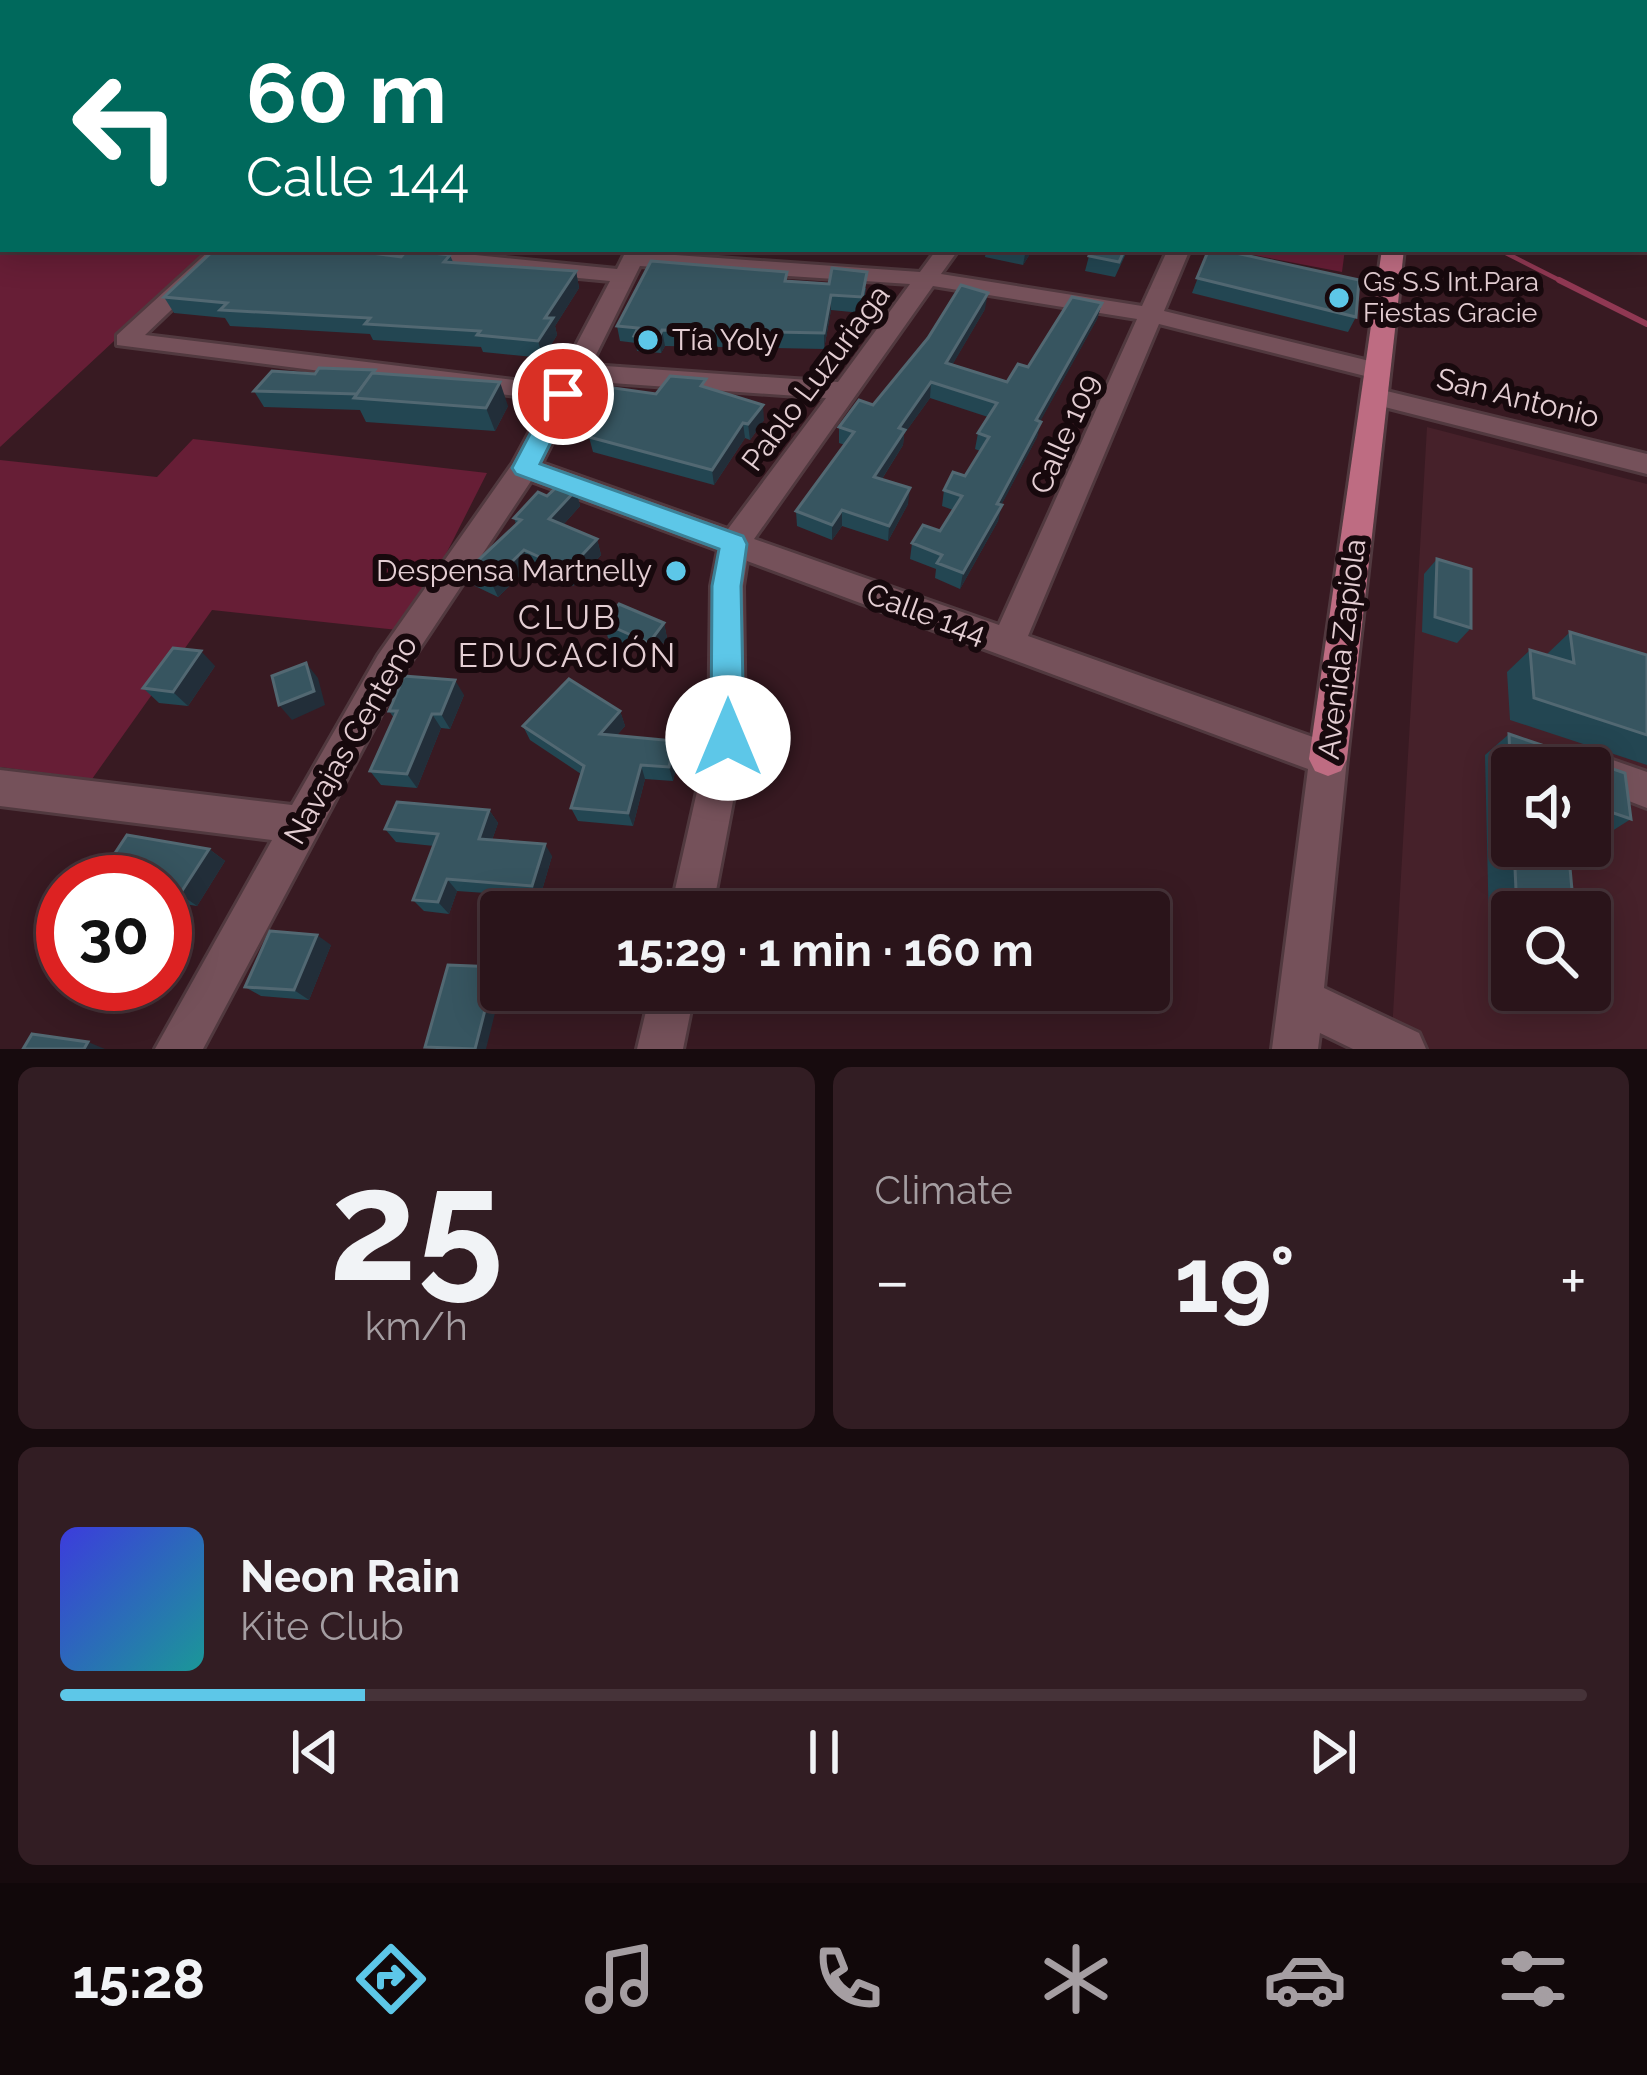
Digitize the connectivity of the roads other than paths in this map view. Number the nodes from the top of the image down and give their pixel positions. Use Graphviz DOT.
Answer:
graph roads {
  1 [pos="1559,0"];
  2 [pos="1580,0"];
  3 [pos="221,252"];
  4 [pos="419,252"];
  5 [pos="946,252"];
  6 [pos="1177,252"];
  7 [pos="1393,252"];
  8 [pos="631,261"];
  9 [pos="930,279"];
  10 [pos="1153,316"];
  11 [pos="569,383"];
  12 [pos="1375,383"];
  13 [pos="847,391"];
  14 [pos="1647,464"];
  15 [pos="525,468"];
  16 [pos="734,544"];
  17 [pos="1008,644"];
  18 [pos="1328,759"];
  19 [pos="1611,777"];
  20 [pos="0,788"];
  21 [pos="1647,790"];
  22 [pos="299,825"];
  23 [pos="695,891"];
  24 [pos="1302,1001"];
  25 [pos="668,1011"];
  26 [pos="178,1049"];
  27 [pos="660,1049"];
  28 [pos="1295,1049"];
  29 [pos="1403,1049"];
  1 -- 2 [label="street"];
  3 -- 11 [label="street"];
  4 -- 8 [label="street"];
  5 -- 9 [label="street, Pablo Luzuriaga"];
  6 -- 10 [label="street, Calle 109"];
  7 -- 12 [label="main road, Avenida Zapiola"];
  8 -- 9 [label="street"];
  8 -- 11 [label="street, Navajas Centeno"];
  9 -- 10 [label="street"];
  9 -- 13 [label="street, Pablo Luzuriaga"];
  10 -- 12 [label="street"];
  10 -- 17 [label="street, Calle 109"];
  11 -- 13 [label="street"];
  11 -- 15 [label="street, Navajas Centeno"];
  12 -- 14 [label="street, San Antonio"];
  12 -- 18 [label="main road, Avenida Zapiola"];
  13 -- 16 [label="street, Pablo Luzuriaga"];
  15 -- 16 [label="street, Calle 144"];
  15 -- 22 [label="street, Navajas Centeno"];
  16 -- 17 [label="street, Calle 144"];
  16 -- 23 [label="street"];
  17 -- 18 [label="street, Calle 144"];
  18 -- 24 [label="street, Avenida Zapiola"];
  19 -- 21 [label="street"];
  20 -- 22 [label="street"];
  22 -- 26 [label="street, Navajas Centeno"];
  24 -- 28 [label="street, Avenida Zapiola"];
  24 -- 29 [label="street"];
  25 -- 27 [label="street"];
}
